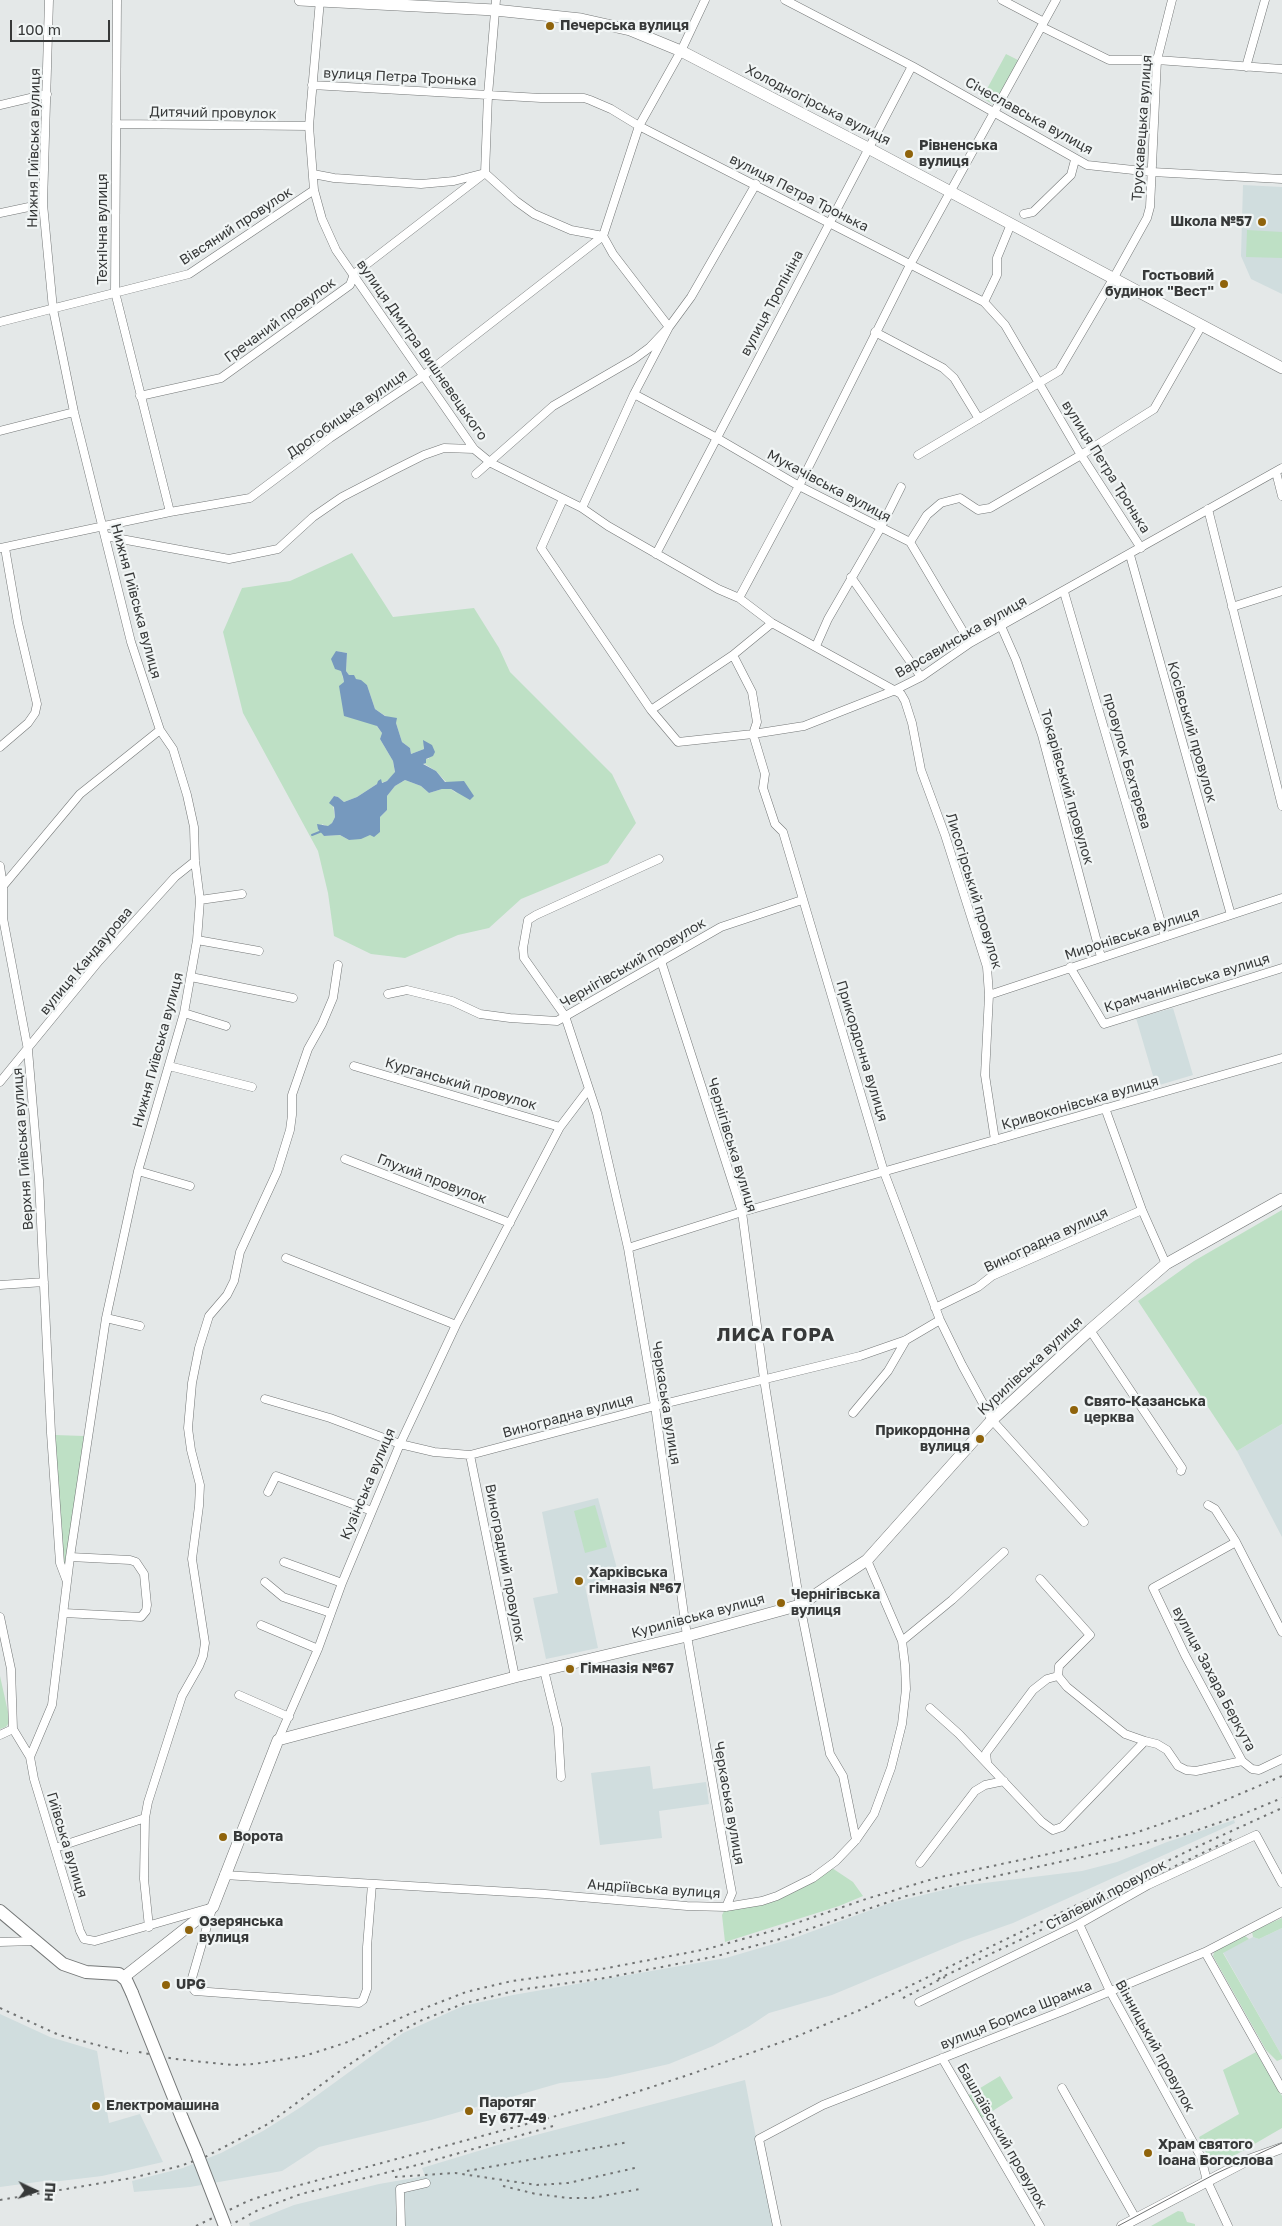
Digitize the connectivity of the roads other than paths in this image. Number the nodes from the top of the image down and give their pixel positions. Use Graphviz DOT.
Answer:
graph roads {
  1 [pos="48,0"];
  2 [pos="117,0"];
  3 [pos="300,0"];
  4 [pos="320,0"];
  5 [pos="705,0"];
  6 [pos="785,0"];
  7 [pos="1002,0"];
  8 [pos="1056,0"];
  9 [pos="1172,0"];
  10 [pos="1265,0"];
  11 [pos="495,5"];
  12 [pos="1043,24"];
  13 [pos="681,51"];
  14 [pos="1157,60"];
  15 [pos="912,66"];
  16 [pos="1246,67"];
  17 [pos="1282,69"];
  18 [pos="312,84"];
  19 [pos="47,94"];
  20 [pos="488,95"];
  21 [pos="0,105"];
  22 [pos="994,111"];
  23 [pos="116,124"];
  24 [pos="309,126"];
  25 [pos="639,126"];
  26 [pos="868,148"];
  27 [pos="1075,160"];
  28 [pos="1152,172"];
  29 [pos="485,173"];
  30 [pos="313,174"];
  31 [pos="1282,179"];
  32 [pos="756,184"];
  33 [pos="314,190"];
  34 [pos="950,192"];
  35 [pos="43,204"];
  36 [pos="0,213"];
  37 [pos="1024,214"];
  38 [pos="829,222"];
  39 [pos="1011,224"];
  40 [pos="603,236"];
  41 [pos="911,263"];
  42 [pos="354,274"];
  43 [pos="1113,280"];
  44 [pos="115,292"];
  45 [pos="984,302"];
  46 [pos="52,309"];
  47 [pos="0,322"];
  48 [pos="1202,325"];
  49 [pos="669,327"];
  50 [pos="875,332"];
  51 [pos="1282,368"];
  52 [pos="423,376"];
  53 [pos="1041,384"];
  54 [pos="634,394"];
  55 [pos="140,396"];
  56 [pos="74,412"];
  57 [pos="979,420"];
  58 [pos="0,431"];
  59 [pos="715,437"];
  60 [pos="474,449"];
  61 [pos="918,455"];
  62 [pos="1081,455"];
  63 [pos="491,463"];
  64 [pos="1279,470"];
  65 [pos="476,474"];
  66 [pos="799,486"];
  67 [pos="901,487"];
  68 [pos="1282,496"];
  69 [pos="563,499"];
  70 [pos="582,508"];
  71 [pos="1208,510"];
  72 [pos="170,512"];
  73 [pos="103,528"];
  74 [pos="880,528"];
  75 [pos="105,536"];
  76 [pos="910,542"];
  77 [pos="2,548"];
  78 [pos="1141,548"];
  79 [pos="656,554"];
  80 [pos="1130,555"];
  81 [pos="852,577"];
  82 [pos="1282,591"];
  83 [pos="1064,592"];
  84 [pos="739,598"];
  85 [pos="1232,607"];
  86 [pos="772,623"];
  87 [pos="1000,626"];
  88 [pos="970,643"];
  89 [pos="816,646"];
  90 [pos="733,654"];
  91 [pos="921,678"];
  92 [pos="893,691"];
  93 [pos="651,710"];
  94 [pos="160,730"];
  95 [pos="753,734"];
  96 [pos="0,747"];
  97 [pos="1282,806"];
  98 [pos="659,860"];
  99 [pos="194,861"];
  100 [pos="0,866"];
  101 [pos="3,886"];
  102 [pos="242,894"];
  103 [pos="1282,898"];
  104 [pos="200,900"];
  105 [pos="802,900"];
  106 [pos="1231,915"];
  107 [pos="2,919"];
  108 [pos="1166,936"];
  109 [pos="197,940"];
  110 [pos="259,951"];
  111 [pos="1101,957"];
  112 [pos="661,961"];
  113 [pos="338,965"];
  114 [pos="1070,967"];
  115 [pos="1282,968"];
  116 [pos="191,977"];
  117 [pos="388,994"];
  118 [pos="989,995"];
  119 [pos="293,998"];
  120 [pos="184,1013"];
  121 [pos="565,1016"];
  122 [pos="226,1026"];
  123 [pos="28,1050"];
  124 [pos="1282,1058"];
  125 [pos="169,1066"];
  126 [pos="354,1066"];
  127 [pos="0,1082"];
  128 [pos="252,1087"];
  129 [pos="588,1090"];
  130 [pos="1105,1108"];
  131 [pos="560,1127"];
  132 [pos="995,1140"];
  133 [pos="345,1159"];
  134 [pos="138,1171"];
  135 [pos="884,1172"];
  136 [pos="190,1186"];
  137 [pos="1282,1199"];
  138 [pos="1142,1210"];
  139 [pos="742,1212"];
  140 [pos="510,1223"];
  141 [pos="628,1248"];
  142 [pos="286,1258"];
  143 [pos="1166,1264"];
  144 [pos="44,1282"];
  145 [pos="0,1285"];
  146 [pos="935,1308"];
  147 [pos="106,1318"];
  148 [pos="940,1320"];
  149 [pos="140,1326"];
  150 [pos="456,1326"];
  151 [pos="1090,1330"];
  152 [pos="906,1340"];
  153 [pos="764,1379"];
  154 [pos="265,1399"];
  155 [pos="654,1406"];
  156 [pos="853,1413"];
  157 [pos="992,1420"];
  158 [pos="400,1444"];
  159 [pos="470,1455"];
  160 [pos="1181,1471"];
  161 [pos="268,1492"];
  162 [pos="1208,1505"];
  163 [pos="372,1511"];
  164 [pos="1084,1522"];
  165 [pos="1236,1542"];
  166 [pos="1004,1552"];
  167 [pos="70,1557"];
  168 [pos="867,1560"];
  169 [pos="284,1562"];
  170 [pos="1040,1579"];
  171 [pos="66,1582"];
  172 [pos="265,1582"];
  173 [pos="342,1583"];
  174 [pos="800,1605"];
  175 [pos="64,1613"];
  176 [pos="331,1614"];
  177 [pos="0,1617"];
  178 [pos="261,1625"];
  179 [pos="1282,1632"];
  180 [pos="687,1636"];
  181 [pos="902,1641"];
  182 [pos="318,1648"];
  183 [pos="544,1670"];
  184 [pos="1058,1676"];
  185 [pos="515,1677"];
  186 [pos="240,1695"];
  187 [pos="930,1708"];
  188 [pos="289,1717"];
  189 [pos="13,1729"];
  190 [pos="0,1734"];
  191 [pos="278,1740"];
  192 [pos="1145,1742"];
  193 [pos="30,1757"];
  194 [pos="1282,1759"];
  195 [pos="1242,1761"];
  196 [pos="987,1762"];
  197 [pos="561,1777"];
  198 [pos="1004,1781"];
  199 [pos="145,1818"];
  200 [pos="856,1840"];
  201 [pos="55,1848"];
  202 [pos="920,1863"];
  203 [pos="224,1875"];
  204 [pos="1282,1883"];
  205 [pos="372,1884"];
  206 [pos="726,1906"];
  207 [pos="212,1907"];
  208 [pos="0,1911"];
  209 [pos="1282,1912"];
  210 [pos="1079,1924"];
  211 [pos="149,1927"];
  212 [pos="35,1941"];
  213 [pos="0,1942"];
  214 [pos="1205,1952"];
  215 [pos="124,1977"];
  216 [pos="1110,1991"];
  217 [pos="920,2002"];
  218 [pos="942,2058"];
  219 [pos="1062,2088"];
  220 [pos="1282,2089"];
  221 [pos="1282,2148"];
  222 [pos="1207,2181"];
  223 [pos="426,2183"];
  224 [pos="1136,2219"];
  225 [pos="225,2226"];
  226 [pos="402,2226"];
  227 [pos="776,2226"];
  228 [pos="1040,2226"];
  229 [pos="1122,2226"];
  230 [pos="1228,2226"];
  1 -- 19 [label="street, Нижня Гиївська вулиця"];
  2 -- 23 [label="street, Технічна вулиця"];
  3 -- 4 [label="main road, Холодногірська вулиця"];
  4 -- 11 [label="main road, Холодногірська вулиця"];
  4 -- 18 [label="street, вулиця Дмитра Вишневецького"];
  5 -- 13 [label="street"];
  6 -- 15 [label="street, Січеславська вулиця"];
  7 -- 12 [label="street"];
  8 -- 12 [label="street"];
  9 -- 14 [label="street, Трускавецька вулиця"];
  10 -- 16 [label="street"];
  11 -- 13 [label="main road, Холодногірська вулиця"];
  11 -- 20 [label="street"];
  12 -- 14 [label="street"];
  12 -- 22 [label="street"];
  13 -- 25 [label="street"];
  13 -- 26 [label="main road, Холодногірська вулиця"];
  14 -- 16 [label="street"];
  14 -- 28 [label="street, Трускавецька вулиця"];
  15 -- 22 [label="street, Січеславська вулиця"];
  15 -- 26 [label="street, вулиця Тропініна"];
  16 -- 17 [label="street"];
  18 -- 20 [label="street, вулиця Петра Тронька"];
  18 -- 24 [label="street, вулиця Дмитра Вишневецького"];
  19 -- 21 [label="street"];
  19 -- 35 [label="street, Нижня Гиївська вулиця"];
  20 -- 25 [label="street, вулиця Петра Тронька"];
  20 -- 29 [label="street"];
  22 -- 27 [label="street, Січеславська вулиця"];
  22 -- 34 [label="street"];
  23 -- 24 [label="street, Дитячий провулок"];
  23 -- 44 [label="street, Технічна вулиця"];
  24 -- 30 [label="street, вулиця Дмитра Вишневецького"];
  25 -- 32 [label="street, вулиця Петра Тронька"];
  25 -- 40 [label="street"];
  26 -- 34 [label="main road, Холодногірська вулиця"];
  26 -- 38 [label="street, вулиця Тропініна"];
  27 -- 28 [label="street, Січеславська вулиця"];
  27 -- 37 [label="street"];
  28 -- 31 [label="street, Січеславська вулиця"];
  28 -- 43 [label="street, Трускавецька вулиця"];
  29 -- 30 [label="street"];
  29 -- 40 [label="street"];
  29 -- 42 [label="street, Гречаний провулок"];
  30 -- 33 [label="street, вулиця Дмитра Вишневецького"];
  32 -- 38 [label="street, вулиця Петра Тронька"];
  32 -- 49 [label="street"];
  33 -- 42 [label="street, вулиця Дмитра Вишневецького"];
  33 -- 44 [label="street, Вівсяний провулок"];
  34 -- 39 [label="main road, Холодногірська вулиця"];
  34 -- 41 [label="street"];
  35 -- 36 [label="street"];
  35 -- 46 [label="street, Нижня Гиївська вулиця"];
  38 -- 41 [label="street, вулиця Петра Тронька"];
  38 -- 59 [label="street, вулиця Тропініна"];
  39 -- 43 [label="main road, Холодногірська вулиця"];
  39 -- 45 [label="street"];
  40 -- 49 [label="street"];
  40 -- 52 [label="street, Дрогобицька вулиця"];
  41 -- 45 [label="street, вулиця Петра Тронька"];
  41 -- 50 [label="street"];
  42 -- 52 [label="street, вулиця Дмитра Вишневецького"];
  42 -- 55 [label="street, Гречаний провулок"];
  43 -- 48 [label="main road, Холодногірська вулиця"];
  43 -- 53 [label="street, Трускавецька вулиця"];
  44 -- 46 [label="street, Вівсяний провулок"];
  44 -- 55 [label="street, Технічна вулиця"];
  45 -- 53 [label="street, вулиця Петра Тронька"];
  46 -- 47 [label="street, Вівсяний провулок"];
  46 -- 56 [label="street, Нижня Гиївська вулиця"];
  48 -- 51 [label="main road, Холодногірська вулиця"];
  48 -- 62 [label="street"];
  49 -- 54 [label="street"];
  49 -- 63 [label="street"];
  50 -- 57 [label="street"];
  50 -- 66 [label="street"];
  52 -- 60 [label="street, вулиця Дмитра Вишневецького"];
  52 -- 72 [label="street, Дрогобицька вулиця"];
  53 -- 57 [label="street, Трускавецька вулиця"];
  53 -- 62 [label="street, вулиця Петра Тронька"];
  54 -- 59 [label="street, Мукачівська вулиця"];
  54 -- 70 [label="street"];
  55 -- 72 [label="street, Технічна вулиця"];
  56 -- 58 [label="street"];
  56 -- 73 [label="street, Нижня Гиївська вулиця"];
  57 -- 61 [label="street, Трускавецька вулиця"];
  59 -- 66 [label="street, Мукачівська вулиця"];
  59 -- 79 [label="street, вулиця Тропініна"];
  60 -- 63 [label="street, вулиця Дмитра Вишневецького"];
  60 -- 75 [label="street"];
  62 -- 76 [label="street"];
  62 -- 78 [label="street, вулиця Петра Тронька"];
  63 -- 65 [label="street"];
  63 -- 69 [label="street, вулиця Дмитра Вишневецького"];
  64 -- 68 [label="street"];
  64 -- 71 [label="street, Варсавинська вулиця"];
  66 -- 74 [label="street, Мукачівська вулиця"];
  66 -- 84 [label="street"];
  67 -- 74 [label="street"];
  69 -- 70 [label="street, вулиця Дмитра Вишневецького"];
  69 -- 93 [label="street, Варсавинська вулиця"];
  70 -- 79 [label="street, вулиця Дмитра Вишневецького"];
  71 -- 78 [label="street, Варсавинська вулиця"];
  71 -- 85 [label="street"];
  72 -- 73 [label="street, Дрогобицька вулиця"];
  73 -- 75 [label="street, Нижня Гиївська вулиця"];
  73 -- 77 [label="street, Дрогобицька вулиця"];
  74 -- 76 [label="street, Мукачівська вулиця"];
  74 -- 81 [label="street"];
  75 -- 94 [label="street, Нижня Гиївська вулиця"];
  76 -- 88 [label="street"];
  77 -- 96 [label="street"];
  78 -- 80 [label="street, Варсавинська вулиця"];
  79 -- 84 [label="street, вулиця Дмитра Вишневецького"];
  80 -- 83 [label="street, Варсавинська вулиця"];
  80 -- 106 [label="street, Косівський провулок"];
  81 -- 89 [label="street"];
  81 -- 91 [label="street"];
  82 -- 85 [label="street"];
  83 -- 87 [label="street, Варсавинська вулиця"];
  83 -- 108 [label="street, провулок Бехтерєва"];
  84 -- 86 [label="street, вулиця Дмитра Вишневецького"];
  85 -- 97 [label="street"];
  86 -- 89 [label="street, вулиця Дмитра Вишневецького"];
  86 -- 90 [label="street"];
  87 -- 88 [label="street, Варсавинська вулиця"];
  87 -- 111 [label="street, Токарівський провулок"];
  88 -- 91 [label="street, Варсавинська вулиця"];
  89 -- 92 [label="street, вулиця Дмитра Вишневецького"];
  90 -- 93 [label="street"];
  90 -- 95 [label="street"];
  91 -- 92 [label="street, Варсавинська вулиця"];
  92 -- 95 [label="street, Варсавинська вулиця"];
  92 -- 118 [label="street, Лисогірський провулок"];
  93 -- 95 [label="street, Варсавинська вулиця"];
  94 -- 99 [label="street, Нижня Гиївська вулиця"];
  94 -- 101 [label="street"];
  95 -- 105 [label="street, Прикордонна вулиця"];
  98 -- 121 [label="street, Черкаська вулиця"];
  99 -- 104 [label="street, Нижня Гиївська вулиця"];
  99 -- 123 [label="street, вулиця Кандаурова"];
  100 -- 101 [label="street, Верхня Гиївська вулиця"];
  101 -- 107 [label="street, Верхня Гиївська вулиця"];
  102 -- 104 [label="street"];
  103 -- 106 [label="street, Миронівська вулиця"];
  104 -- 109 [label="street, Нижня Гиївська вулиця"];
  105 -- 112 [label="street, Чернігівський провулок"];
  105 -- 135 [label="street, Прикордонна вулиця"];
  106 -- 108 [label="street, Миронівська вулиця"];
  107 -- 123 [label="street, Верхня Гиївська вулиця"];
  108 -- 111 [label="street, Миронівська вулиця"];
  109 -- 110 [label="street"];
  109 -- 116 [label="street, Нижня Гиївська вулиця"];
  111 -- 114 [label="street, Миронівська вулиця"];
  112 -- 121 [label="street, Чернігівський провулок"];
  112 -- 139 [label="street, Чернігівська вулиця"];
  113 -- 199 [label="street"];
  114 -- 115 [label="street, Крамчанинівська вулиця"];
  114 -- 118 [label="street, Миронівська вулиця"];
  116 -- 119 [label="street"];
  116 -- 120 [label="street, Нижня Гиївська вулиця"];
  117 -- 121 [label="street, Чернігівський провулок"];
  118 -- 132 [label="street, Лисогірський провулок"];
  120 -- 122 [label="street"];
  120 -- 125 [label="street, Нижня Гиївська вулиця"];
  121 -- 129 [label="street, Черкаська вулиця"];
  123 -- 127 [label="street, вулиця Кандаурова"];
  123 -- 144 [label="street, Верхня Гиївська вулиця"];
  124 -- 130 [label="street, Кривоконівська вулиця"];
  125 -- 128 [label="street"];
  125 -- 134 [label="street, Нижня Гиївська вулиця"];
  126 -- 131 [label="street, Курганський провулок"];
  129 -- 131 [label="street, Кузінська вулиця"];
  129 -- 141 [label="street, Черкаська вулиця"];
  130 -- 132 [label="street, Кривоконівська вулиця"];
  130 -- 138 [label="street"];
  131 -- 140 [label="street, Кузінська вулиця"];
  132 -- 135 [label="street, Кривоконівська вулиця"];
  133 -- 140 [label="street, Глухий провулок"];
  134 -- 136 [label="street"];
  134 -- 147 [label="street, Нижня Гиївська вулиця"];
  135 -- 139 [label="street, Кривоконівська вулиця"];
  135 -- 146 [label="street, Прикордонна вулиця"];
  137 -- 143 [label="main road, Курилівська вулиця"];
  138 -- 143 [label="street"];
  138 -- 146 [label="street, Виноградна вулиця"];
  139 -- 141 [label="street, Кривоконівська вулиця"];
  139 -- 153 [label="street, Чернігівська вулиця"];
  140 -- 150 [label="street, Кузінська вулиця"];
  141 -- 155 [label="street, Черкаська вулиця"];
  142 -- 150 [label="street"];
  143 -- 151 [label="main road, Курилівська вулиця"];
  144 -- 145 [label="street"];
  144 -- 171 [label="street, Верхня Гиївська вулиця"];
  146 -- 148 [label="street, Прикордонна вулиця"];
  147 -- 149 [label="street"];
  147 -- 167 [label="street, Нижня Гиївська вулиця"];
  148 -- 152 [label="street, Виноградна вулиця"];
  148 -- 157 [label="street, Прикордонна вулиця"];
  150 -- 158 [label="street, Кузінська вулиця"];
  151 -- 157 [label="main road, Курилівська вулиця"];
  151 -- 160 [label="street"];
  152 -- 153 [label="street, Виноградна вулиця"];
  152 -- 156 [label="street"];
  153 -- 155 [label="street, Виноградна вулиця"];
  153 -- 174 [label="street, Чернігівська вулиця"];
  154 -- 158 [label="street, Виноградна вулиця"];
  155 -- 159 [label="street, Виноградна вулиця"];
  155 -- 180 [label="street, Черкаська вулиця"];
  157 -- 164 [label="street"];
  157 -- 168 [label="main road, Курилівська вулиця"];
  158 -- 159 [label="street, Виноградна вулиця"];
  158 -- 163 [label="street, Кузінська вулиця"];
  159 -- 185 [label="street, Виноградний провулок"];
  161 -- 163 [label="street"];
  162 -- 165 [label="street"];
  163 -- 173 [label="street, Кузінська вулиця"];
  165 -- 179 [label="street"];
  165 -- 195 [label="street, вулиця Захара Беркута"];
  166 -- 181 [label="street"];
  167 -- 171 [label="street"];
  167 -- 175 [label="street"];
  168 -- 174 [label="main road, Курилівська вулиця"];
  168 -- 181 [label="street, Андріївська вулиця"];
  169 -- 173 [label="street"];
  170 -- 184 [label="street"];
  171 -- 175 [label="street"];
  172 -- 176 [label="street"];
  173 -- 176 [label="street, Кузінська вулиця"];
  174 -- 180 [label="main road, Курилівська вулиця"];
  174 -- 200 [label="street, Чернігівська вулиця"];
  175 -- 193 [label="street"];
  176 -- 182 [label="street, Кузінська вулиця"];
  177 -- 189 [label="street"];
  178 -- 182 [label="street"];
  180 -- 183 [label="main road, Курилівська вулиця"];
  180 -- 206 [label="street, Черкаська вулиця"];
  181 -- 200 [label="street, Андріївська вулиця"];
  182 -- 188 [label="street, Кузінська вулиця"];
  183 -- 185 [label="main road, Курилівська вулиця"];
  183 -- 197 [label="street"];
  184 -- 192 [label="street"];
  184 -- 196 [label="street"];
  185 -- 191 [label="main road, Курилівська вулиця"];
  186 -- 188 [label="street"];
  187 -- 196 [label="street"];
  188 -- 191 [label="street, Кузінська вулиця"];
  189 -- 190 [label="street"];
  189 -- 193 [label="street, Гиївська вулиця"];
  191 -- 203 [label="main road, Кузінська вулиця"];
  192 -- 195 [label="street"];
  192 -- 198 [label="street"];
  193 -- 201 [label="street, Гиївська вулиця"];
  194 -- 195 [label="street, вулиця Захара Беркута"];
  196 -- 198 [label="street"];
  198 -- 202 [label="street"];
  199 -- 201 [label="street"];
  199 -- 211 [label="street"];
  200 -- 206 [label="street, Андріївська вулиця"];
  201 -- 211 [label="street, Гиївська вулиця"];
  203 -- 205 [label="street, Андріївська вулиця"];
  203 -- 207 [label="main road, Кузінська вулиця"];
  204 -- 210 [label="street, Сталевий провулок"];
  205 -- 206 [label="street, Андріївська вулиця"];
  205 -- 207 [label="street, Кузінська вулиця"];
  207 -- 211 [label="street"];
  207 -- 215 [label="main road"];
  208 -- 212 [label="main road"];
  209 -- 214 [label="street, вулиця Бориса Шрамка"];
  210 -- 216 [label="street, Вінницький провулок"];
  210 -- 217 [label="street, Сталевий провулок"];
  212 -- 213 [label="street"];
  212 -- 215 [label="main road"];
  214 -- 216 [label="street, вулиця Бориса Шрамка"];
  214 -- 220 [label="street"];
  215 -- 225 [label="main road, bridge"];
  216 -- 218 [label="street, вулиця Бориса Шрамка"];
  216 -- 222 [label="street, Вінницький провулок"];
  218 -- 227 [label="street, вулиця Бориса Шрамка"];
  218 -- 228 [label="street, Башлаївський провулок"];
  219 -- 224 [label="street"];
  221 -- 222 [label="street"];
  222 -- 224 [label="street"];
  222 -- 230 [label="street, Вінницький провулок"];
  223 -- 226 [label="street"];
  224 -- 229 [label="street"];
}
